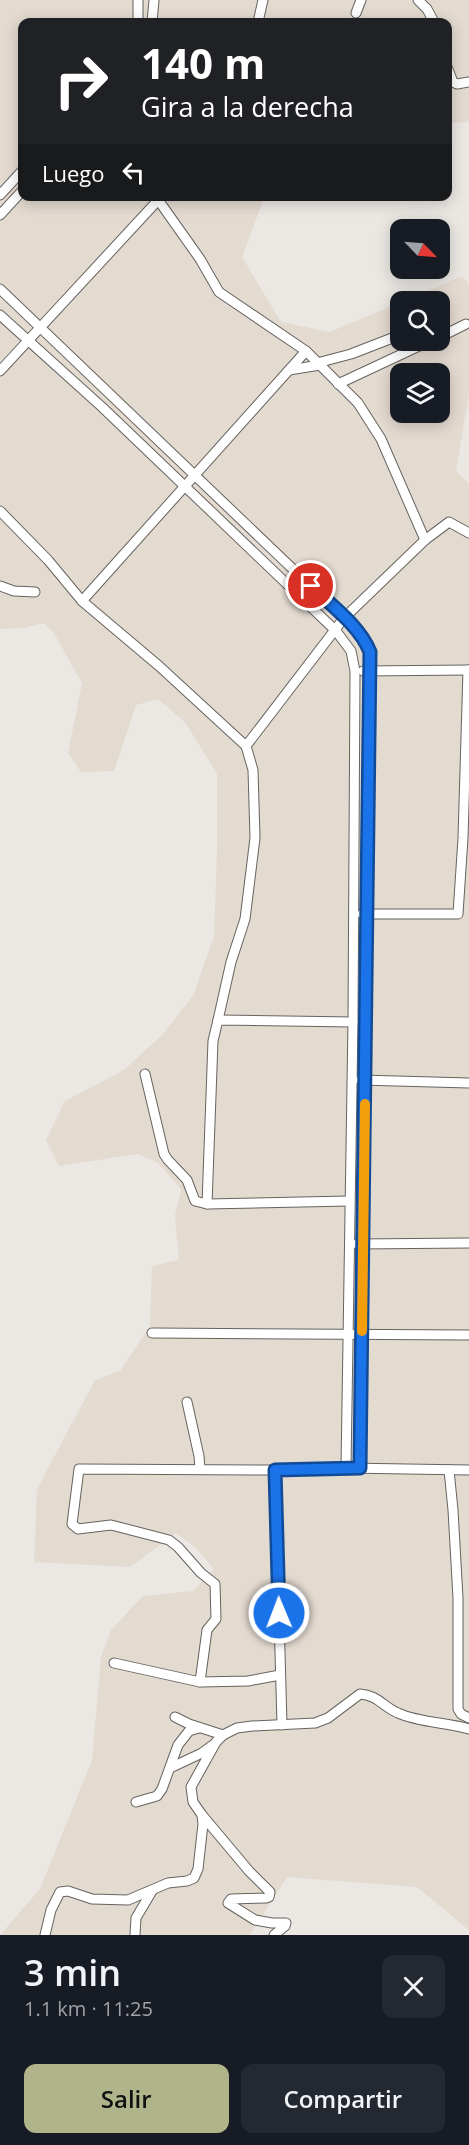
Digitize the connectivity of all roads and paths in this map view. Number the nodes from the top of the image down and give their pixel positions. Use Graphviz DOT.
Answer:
graph roads {
  1 [pos="138,0"];
  2 [pos="154,0"];
  3 [pos="263,0"];
  4 [pos="361,0"];
  5 [pos="418,0"];
  6 [pos="356,13"];
  7 [pos="138,18"];
  8 [pos="152,18"];
  9 [pos="259,18"];
  10 [pos="432,18"];
  11 [pos="452,80"];
  12 [pos="469,82"];
  13 [pos="18,175"];
  14 [pos="11,183"];
  15 [pos="18,188"];
  16 [pos="0,195"];
  17 [pos="18,195"];
  18 [pos="158,201"];
  19 [pos="161,201"];
  20 [pos="0,215"];
  21 [pos="0,289"];
  22 [pos="0,315"];
  23 [pos="466,324"];
  24 [pos="39,328"];
  25 [pos="450,332"];
  26 [pos="390,339"];
  27 [pos="27,340"];
  28 [pos="306,351"];
  29 [pos="408,351"];
  30 [pos="319,364"];
  31 [pos="289,370"];
  32 [pos="0,371"];
  33 [pos="338,384"];
  34 [pos="194,476"];
  35 [pos="185,485"];
  36 [pos="0,511"];
  37 [pos="469,533"];
  38 [pos="425,540"];
  39 [pos="0,586"];
  40 [pos="35,592"];
  41 [pos="82,601"];
  42 [pos="344,618"];
  43 [pos="336,631"];
  44 [pos="469,670"];
  45 [pos="355,671"];
  46 [pos="369,671"];
  47 [pos="246,746"];
  48 [pos="352,914"];
  49 [pos="366,914"];
  50 [pos="218,1020"];
  51 [pos="353,1022"];
  52 [pos="145,1074"];
  53 [pos="351,1080"];
  54 [pos="365,1080"];
  55 [pos="469,1083"];
  56 [pos="349,1201"];
  57 [pos="207,1204"];
  58 [pos="469,1243"];
  59 [pos="349,1244"];
  60 [pos="362,1244"];
  61 [pos="152,1333"];
  62 [pos="348,1333"];
  63 [pos="362,1333"];
  64 [pos="469,1335"];
  65 [pos="187,1402"];
  66 [pos="346,1468"];
  67 [pos="360,1468"];
  68 [pos="200,1469"];
  69 [pos="275,1470"];
  70 [pos="449,1470"];
  71 [pos="469,1470"];
  72 [pos="459,1598"];
  73 [pos="469,1598"];
  74 [pos="114,1663"];
  75 [pos="280,1675"];
  76 [pos="200,1682"];
  77 [pos="175,1717"];
  78 [pos="469,1718"];
  79 [pos="282,1725"];
  80 [pos="199,1728"];
  81 [pos="469,1729"];
  82 [pos="220,1739"];
  83 [pos="171,1768"];
  84 [pos="136,1802"];
  85 [pos="202,1815"];
  86 [pos="152,1891"];
  87 [pos="48,1933"];
  88 [pos="135,1935"];
  89 [pos="274,1935"];
  1 -- 7 [label="street"];
  2 -- 8 [label="street"];
  3 -- 9 [label="street"];
  4 -- 6 [label="street"];
  5 -- 10 [label="street"];
  11 -- 12 [label="street"];
  13 -- 14 [label="street"];
  14 -- 15 [label="street"];
  14 -- 16 [label="street"];
  17 -- 20 [label="street"];
  18 -- 24 [label="street"];
  19 -- 28 [label="street"];
  21 -- 24 [label="street"];
  22 -- 27 [label="street"];
  23 -- 25 [label="street"];
  24 -- 27 [label="street"];
  24 -- 34 [label="street"];
  26 -- 30 [label="street"];
  27 -- 32 [label="street"];
  27 -- 35 [label="street"];
  28 -- 30 [label="street"];
  28 -- 31 [label="street"];
  29 -- 33 [label="street"];
  30 -- 31 [label="street"];
  30 -- 33 [label="street"];
  31 -- 34 [label="street"];
  33 -- 38 [label="street"];
  34 -- 35 [label="street"];
  34 -- 42 [label="street"];
  35 -- 41 [label="street"];
  35 -- 43 [label="street"];
  36 -- 41 [label="street"];
  37 -- 38 [label="street"];
  38 -- 42 [label="street"];
  39 -- 40 [label="street"];
  41 -- 47 [label="street"];
  42 -- 43 [label="street"];
  42 -- 46 [label="street"];
  43 -- 45 [label="street"];
  43 -- 47 [label="street"];
  44 -- 46 [label="street"];
  44 -- 49 [label="street"];
  45 -- 46 [label="street"];
  45 -- 48 [label="street"];
  46 -- 49 [label="street"];
  47 -- 50 [label="street"];
  48 -- 49 [label="street"];
  48 -- 51 [label="street"];
  49 -- 54 [label="street"];
  50 -- 51 [label="street"];
  50 -- 57 [label="street"];
  51 -- 53 [label="street"];
  52 -- 57 [label="street"];
  53 -- 54 [label="street"];
  53 -- 56 [label="street"];
  54 -- 55 [label="street"];
  54 -- 60 [label="street"];
  56 -- 57 [label="street"];
  56 -- 59 [label="street"];
  58 -- 60 [label="street"];
  59 -- 60 [label="street"];
  59 -- 62 [label="street"];
  60 -- 63 [label="street"];
  61 -- 62 [label="street"];
  62 -- 63 [label="street"];
  62 -- 66 [label="street"];
  63 -- 64 [label="street"];
  63 -- 67 [label="street"];
  65 -- 68 [label="street"];
  66 -- 67 [label="street"];
  66 -- 69 [label="street"];
  67 -- 70 [label="street"];
  68 -- 69 [label="street"];
  68 -- 76 [label="street"];
  69 -- 75 [label="street"];
  70 -- 71 [label="street"];
  70 -- 72 [label="street"];
  72 -- 73 [label="street"];
  72 -- 78 [label="street"];
  74 -- 76 [label="street"];
  75 -- 76 [label="street"];
  75 -- 79 [label="street"];
  77 -- 80 [label="street"];
  79 -- 81 [label="street"];
  79 -- 82 [label="street"];
  80 -- 82 [label="street"];
  80 -- 83 [label="street"];
  82 -- 83 [label="street"];
  82 -- 85 [label="street"];
  83 -- 84 [label="street"];
  85 -- 86 [label="street"];
  85 -- 89 [label="street"];
  86 -- 87 [label="street"];
  86 -- 88 [label="street"];
}
